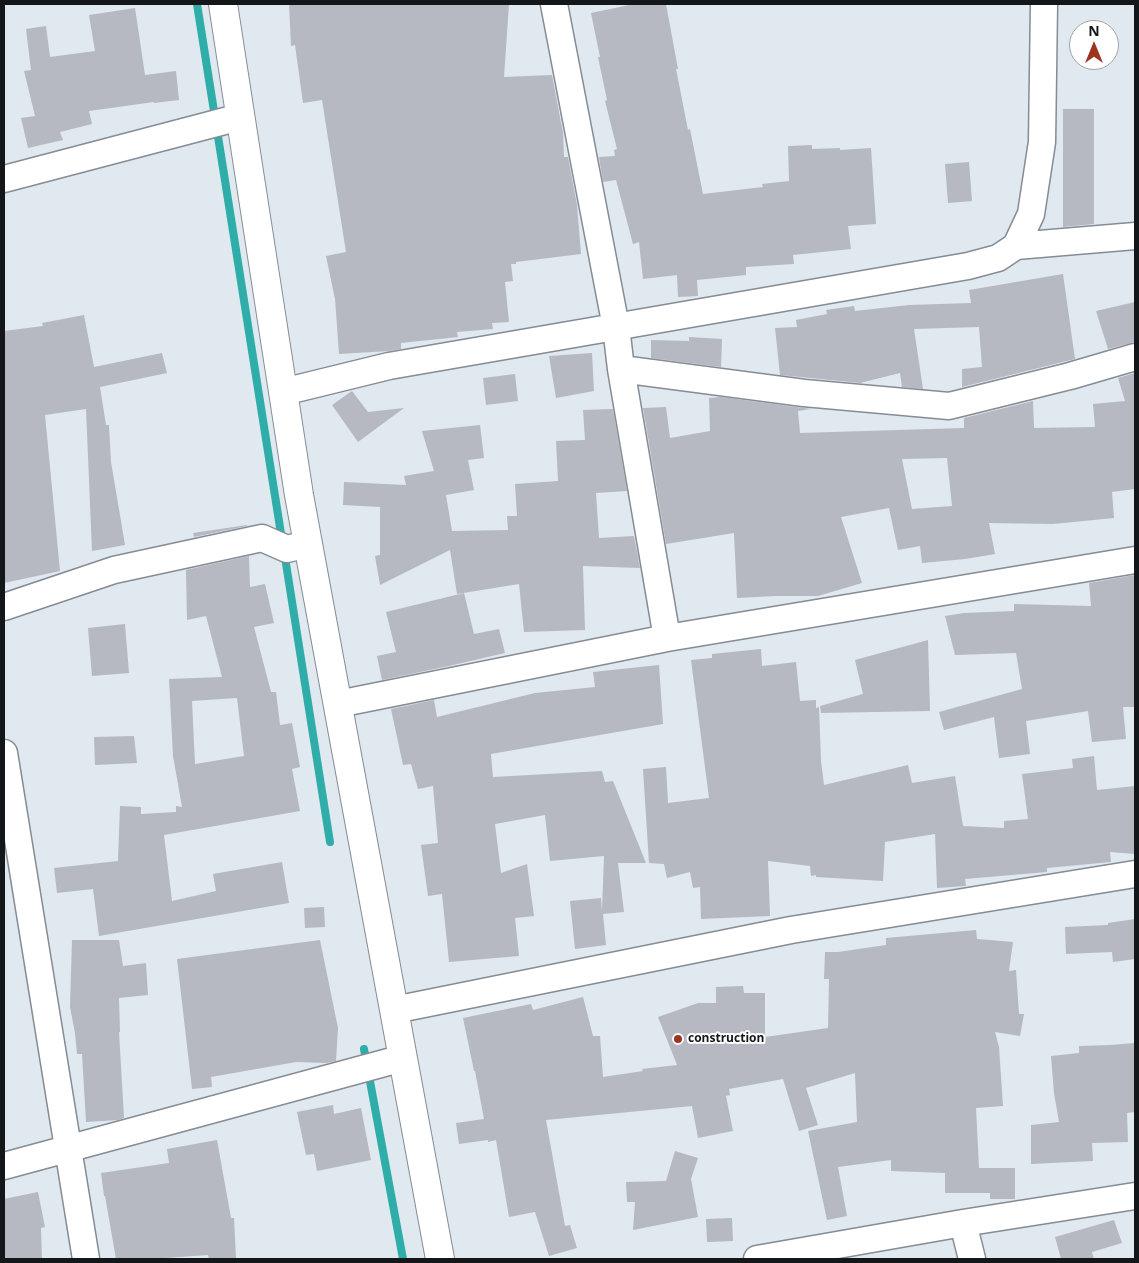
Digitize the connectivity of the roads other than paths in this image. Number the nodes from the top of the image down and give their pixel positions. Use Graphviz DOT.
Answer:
graph roads {
  1 [pos="223,4"];
  2 [pos="554,4"];
  3 [pos="1044,4"];
  4 [pos="221,122"];
  5 [pos="4,179"];
  6 [pos="1135,236"];
  7 [pos="1016,246"];
  8 [pos="616,327"];
  9 [pos="1135,357"];
  10 [pos="621,369"];
  11 [pos="283,392"];
  12 [pos="297,546"];
  13 [pos="1135,560"];
  14 [pos="4,606"];
  15 [pos="667,638"];
  16 [pos="338,704"];
  17 [pos="4,753"];
  18 [pos="1135,874"];
  19 [pos="394,1010"];
  20 [pos="380,1064"];
  21 [pos="68,1149"];
  22 [pos="4,1166"];
  23 [pos="1135,1196"];
  24 [pos="963,1223"];
  25 [pos="798,1256"];
  26 [pos="86,1259"];
  27 [pos="440,1259"];
  28 [pos="757,1259"];
  29 [pos="972,1259"];
  1 -- 4 [label="street"];
  2 -- 8 [label="street"];
  3 -- 7 [label="street"];
  4 -- 5 [label="street"];
  4 -- 11 [label="street"];
  6 -- 7 [label="street"];
  7 -- 8 [label="street"];
  8 -- 10 [label="street"];
  8 -- 11 [label="street"];
  9 -- 10 [label="street"];
  10 -- 15 [label="street"];
  11 -- 12 [label="street"];
  12 -- 14 [label="street"];
  12 -- 16 [label="street"];
  13 -- 15 [label="street"];
  15 -- 16 [label="street"];
  16 -- 19 [label="street"];
  17 -- 21 [label="street"];
  18 -- 19 [label="street"];
  19 -- 20 [label="street"];
  20 -- 21 [label="street"];
  20 -- 27 [label="street"];
  21 -- 22 [label="street"];
  21 -- 26 [label="street"];
  23 -- 24 [label="street"];
  24 -- 25 [label="street"];
  24 -- 29 [label="street"];
  25 -- 28 [label="street"];
}
